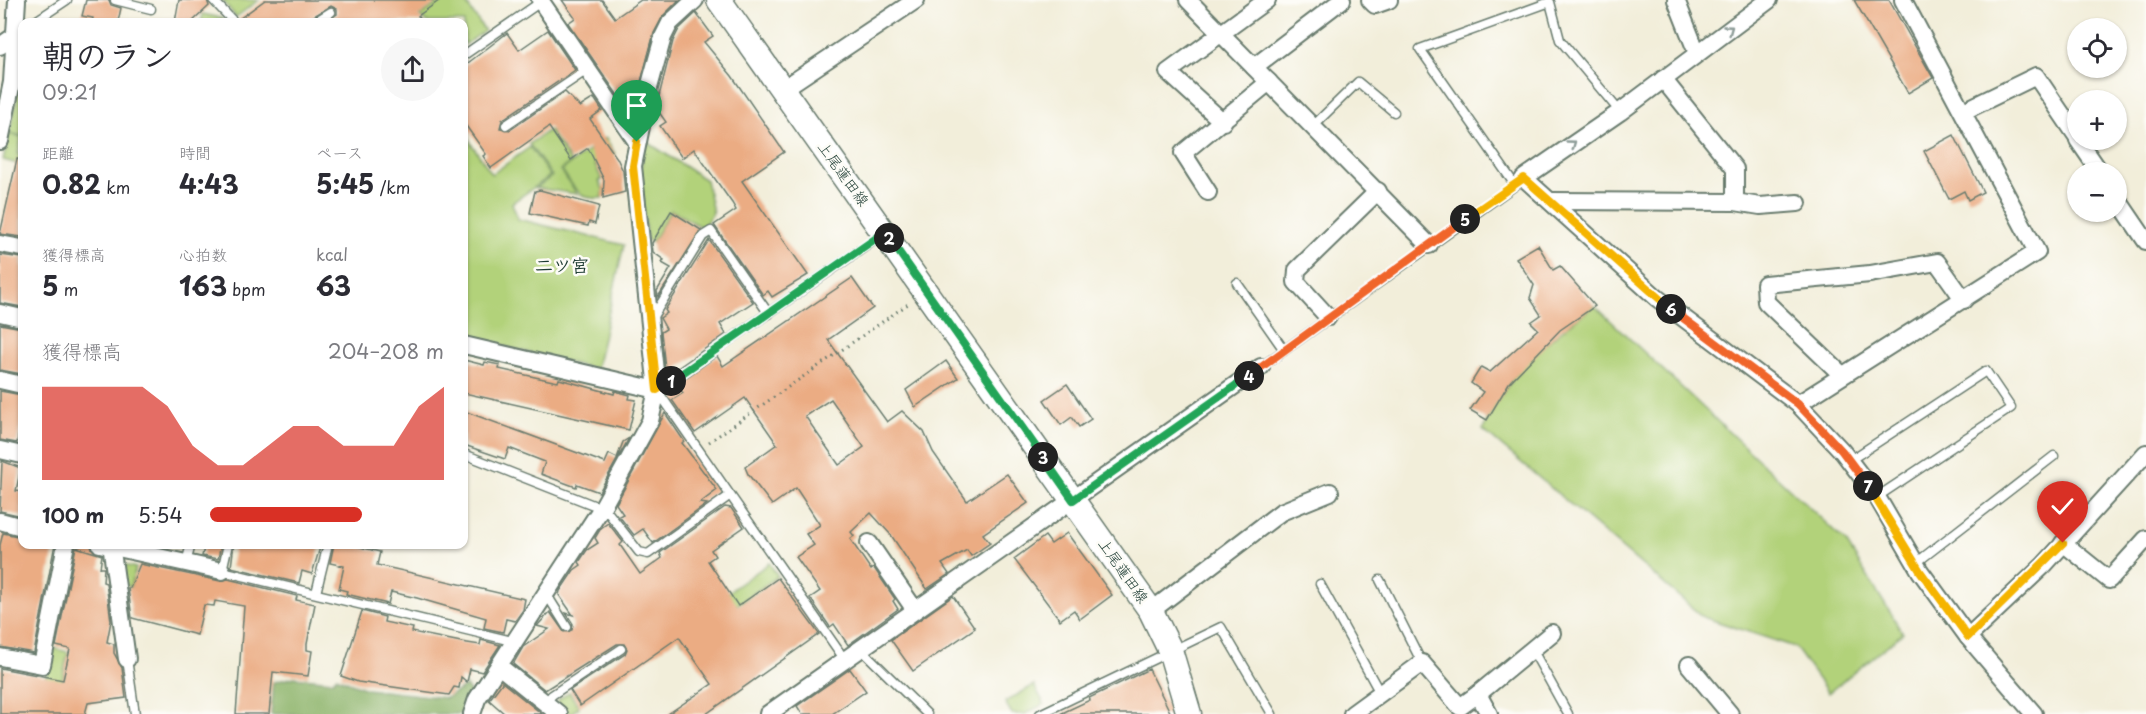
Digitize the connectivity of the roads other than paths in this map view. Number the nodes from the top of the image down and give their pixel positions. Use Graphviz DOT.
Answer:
graph roads {
  1 [pos="17,0"];
  2 [pos="67,0"];
  3 [pos="115,0"];
  4 [pos="213,0"];
  5 [pos="541,0"];
  6 [pos="695,0"];
  7 [pos="719,0"];
  8 [pos="916,0"];
  9 [pos="1188,0"];
  10 [pos="1268,0"];
  11 [pos="1342,0"];
  12 [pos="1370,0"];
  13 [pos="1389,0"];
  14 [pos="1676,0"];
  15 [pos="1769,0"];
  16 [pos="1903,0"];
  17 [pos="151,9"];
  18 [pos="331,12"];
  19 [pos="18,18"];
  20 [pos="40,18"];
  21 [pos="230,18"];
  22 [pos="321,18"];
  23 [pos="1220,32"];
  24 [pos="18,34"];
  25 [pos="18,40"];
  26 [pos="0,46"];
  27 [pos="468,52"];
  28 [pos="1697,53"];
  29 [pos="1254,66"];
  30 [pos="587,70"];
  31 [pos="1663,79"];
  32 [pos="1269,82"];
  33 [pos="783,89"];
  34 [pos="1620,111"];
  35 [pos="1964,111"];
  36 [pos="1394,112"];
  37 [pos="1223,122"];
  38 [pos="2067,122"];
  39 [pos="506,125"];
  40 [pos="1312,126"];
  41 [pos="0,141"];
  42 [pos="637,142"];
  43 [pos="1520,182"];
  44 [pos="1378,191"];
  45 [pos="1208,192"];
  46 [pos="1550,201"];
  47 [pos="1735,202"];
  48 [pos="1798,202"];
  49 [pos="2127,213"];
  50 [pos="885,232"];
  51 [pos="2146,241"];
  52 [pos="0,244"];
  53 [pos="1429,245"];
  54 [pos="18,247"];
  55 [pos="1237,283"];
  56 [pos="1964,300"];
  57 [pos="0,313"];
  58 [pos="769,314"];
  59 [pos="18,317"];
  60 [pos="1328,317"];
  61 [pos="649,323"];
  62 [pos="468,346"];
  63 [pos="1284,350"];
  64 [pos="1261,367"];
  65 [pos="1842,375"];
  66 [pos="0,380"];
  67 [pos="18,385"];
  68 [pos="657,390"];
  69 [pos="1798,404"];
  70 [pos="0,450"];
  71 [pos="18,454"];
  72 [pos="468,456"];
  73 [pos="2054,456"];
  74 [pos="2145,458"];
  75 [pos="1849,461"];
  76 [pos="1329,492"];
  77 [pos="729,496"];
  78 [pos="1877,497"];
  79 [pos="1073,500"];
  80 [pos="602,507"];
  81 [pos="0,521"];
  82 [pos="18,526"];
  83 [pos="2146,539"];
  84 [pos="869,543"];
  85 [pos="2063,543"];
  86 [pos="65,549"];
  87 [pos="108,549"];
  88 [pos="125,549"];
  89 [pos="190,549"];
  90 [pos="227,549"];
  91 [pos="327,549"];
  92 [pos="186,563"];
  93 [pos="1916,563"];
  94 [pos="222,571"];
  95 [pos="1380,580"];
  96 [pos="1320,584"];
  97 [pos="316,593"];
  98 [pos="547,594"];
  99 [pos="915,610"];
  100 [pos="1151,611"];
  101 [pos="567,627"];
  102 [pos="1552,633"];
  103 [pos="1968,637"];
  104 [pos="517,642"];
  105 [pos="621,649"];
  106 [pos="861,649"];
  107 [pos="1532,649"];
  108 [pos="1170,650"];
  109 [pos="0,657"];
  110 [pos="127,659"];
  111 [pos="845,660"];
  112 [pos="1422,663"];
  113 [pos="1689,665"];
  114 [pos="499,666"];
  115 [pos="1380,693"];
  116 [pos="1478,694"];
  117 [pos="545,703"];
  118 [pos="770,713"];
  119 [pos="135,714"];
  120 [pos="472,714"];
  121 [pos="559,714"];
  122 [pos="927,714"];
  123 [pos="1040,714"];
  124 [pos="1189,714"];
  125 [pos="1272,714"];
  126 [pos="1352,714"];
  127 [pos="1489,714"];
  128 [pos="1568,714"];
  129 [pos="1730,714"];
  130 [pos="2034,714"];
  1 -- 19 [label="street"];
  2 -- 20 [label="lane"];
  3 -- 17 [label="lane"];
  4 -- 21 [label="lane"];
  5 -- 27 [label="lane"];
  5 -- 30 [label="street"];
  6 -- 42 [label="street"];
  7 -- 33 [label="main road, 上尾蓮田線"];
  8 -- 33 [label="street"];
  9 -- 23 [label="street"];
  10 -- 23 [label="street"];
  11 -- 29 [label="street"];
  12 -- 13 [label="street"];
  14 -- 28 [label="street"];
  28 -- 15 [label="street, one-way"];
  16 -- 35 [label="street"];
  18 -- 22 [label="lane"];
  23 -- 29 [label="street"];
  23 -- 37 [label="street"];
  24 -- 26 [label="street"];
  25 -- 41 [label="street"];
  28 -- 31 [label="street"];
  29 -- 32 [label="street"];
  30 -- 39 [label="lane"];
  30 -- 42 [label="street"];
  31 -- 34 [label="street"];
  31 -- 47 [label="street"];
  32 -- 37 [label="street"];
  32 -- 40 [label="street"];
  33 -- 50 [label="main road, 上尾蓮田線"];
  43 -- 34 [label="street, one-way"];
  34 -- 43 [label="lane"];
  35 -- 38 [label="street"];
  35 -- 56 [label="street"];
  36 -- 40 [label="lane"];
  37 -- 45 [label="street"];
  40 -- 44 [label="street"];
  42 -- 61 [label="street"];
  43 -- 46 [label="street"];
  43 -- 53 [label="lane"];
  44 -- 53 [label="street"];
  44 -- 60 [label="street"];
  46 -- 47 [label="street"];
  46 -- 69 [label="street"];
  47 -- 48 [label="street"];
  49 -- 51 [label="street"];
  50 -- 58 [label="lane"];
  50 -- 79 [label="main road, 上尾蓮田線"];
  52 -- 54 [label="street"];
  53 -- 60 [label="lane"];
  55 -- 63 [label="lane"];
  56 -- 65 [label="street"];
  56 -- 65 [label="street"];
  57 -- 59 [label="street"];
  58 -- 61 [label="lane"];
  58 -- 68 [label="lane"];
  60 -- 63 [label="lane"];
  61 -- 68 [label="street"];
  62 -- 68 [label="street"];
  63 -- 64 [label="lane"];
  64 -- 79 [label="street"];
  65 -- 69 [label="street"];
  66 -- 67 [label="street"];
  68 -- 77 [label="lane"];
  68 -- 80 [label="street"];
  69 -- 75 [label="street"];
  70 -- 71 [label="street"];
  72 -- 80 [label="lane"];
  73 -- 93 [label="lane"];
  74 -- 85 [label="street"];
  75 -- 78 [label="street"];
  75 -- 78 [label="lane"];
  76 -- 100 [label="street"];
  77 -- 80 [label="lane"];
  77 -- 111 [label="lane"];
  78 -- 93 [label="street"];
  79 -- 99 [label="street"];
  79 -- 100 [label="main road, 上尾蓮田線"];
  80 -- 98 [label="street"];
  81 -- 82 [label="street"];
  83 -- 85 [label="street"];
  84 -- 99 [label="street"];
  85 -- 103 [label="street"];
  86 -- 109 [label="street"];
  87 -- 110 [label="street"];
  88 -- 92 [label="street"];
  89 -- 92 [label="lane"];
  90 -- 94 [label="lane"];
  91 -- 97 [label="lane"];
  92 -- 94 [label="street"];
  93 -- 103 [label="street"];
  94 -- 97 [label="lane"];
  95 -- 112 [label="lane"];
  96 -- 115 [label="lane"];
  97 -- 104 [label="lane"];
  98 -- 101 [label="lane"];
  98 -- 104 [label="street"];
  99 -- 106 [label="street"];
  100 -- 108 [label="main road, 上尾蓮田線"];
  102 -- 107 [label="street"];
  103 -- 130 [label="street"];
  104 -- 114 [label="street"];
  105 -- 117 [label="lane"];
  106 -- 111 [label="street"];
  106 -- 122 [label="lane"];
  107 -- 116 [label="street"];
  107 -- 128 [label="lane"];
  108 -- 123 [label="lane"];
  108 -- 124 [label="main road, 上尾蓮田線"];
  108 -- 125 [label="lane"];
  110 -- 119 [label="lane"];
  111 -- 118 [label="street"];
  112 -- 115 [label="street"];
  112 -- 116 [label="street"];
  113 -- 129 [label="street"];
  114 -- 117 [label="street"];
  114 -- 120 [label="street"];
  115 -- 126 [label="street"];
  116 -- 127 [label="street"];
  117 -- 121 [label="street"];
}
